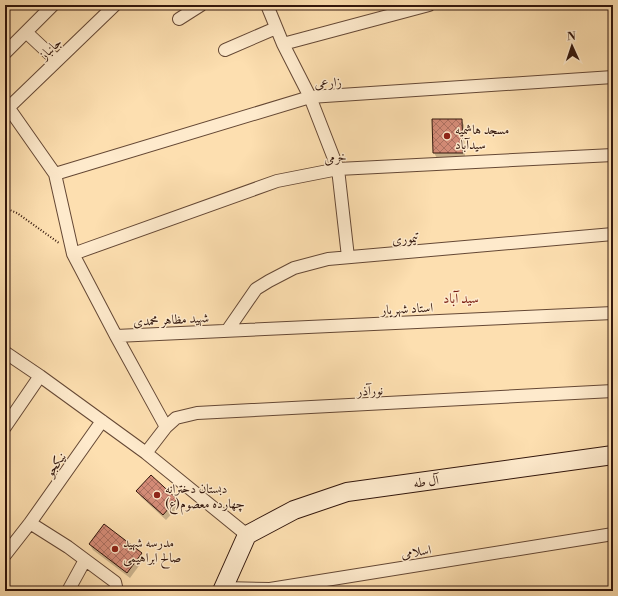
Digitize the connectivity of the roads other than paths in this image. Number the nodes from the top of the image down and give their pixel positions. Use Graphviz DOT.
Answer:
graph roads {
  1 [pos="53,5"];
  2 [pos="115,5"];
  3 [pos="200,5"];
  4 [pos="267,5"];
  5 [pos="429,5"];
  6 [pos="179,19"];
  7 [pos="276,28"];
  8 [pos="26,32"];
  9 [pos="283,44"];
  10 [pos="225,50"];
  11 [pos="5,53"];
  12 [pos="57,61"];
  13 [pos="613,77"];
  14 [pos="310,97"];
  15 [pos="7,109"];
  16 [pos="613,155"];
  17 [pos="338,170"];
  18 [pos="55,174"];
  19 [pos="613,234"];
  20 [pos="74,254"];
  21 [pos="348,257"];
  22 [pos="613,313"];
  23 [pos="227,331"];
  24 [pos="116,336"];
  25 [pos="6,353"];
  26 [pos="40,376"];
  27 [pos="613,391"];
  28 [pos="102,421"];
  29 [pos="5,427"];
  30 [pos="166,427"];
  31 [pos="146,453"];
  32 [pos="613,455"];
  33 [pos="30,523"];
  34 [pos="613,534"];
  35 [pos="247,535"];
  36 [pos="5,555"];
  37 [pos="85,560"];
  38 [pos="223,589"];
  39 [pos="68,591"];
  40 [pos="118,591"];
  1 -- 8 [label="street"];
  2 -- 12 [label="street, جانباز"];
  3 -- 6 [label="street"];
  4 -- 7 [label="street"];
  5 -- 9 [label="street"];
  7 -- 9 [label="street"];
  7 -- 10 [label="street"];
  8 -- 11 [label="street"];
  8 -- 12 [label="street"];
  9 -- 14 [label="street"];
  12 -- 15 [label="street, جانباز"];
  13 -- 14 [label="street, زارعی"];
  14 -- 17 [label="street"];
  14 -- 18 [label="street, زارعی"];
  15 -- 18 [label="street"];
  16 -- 17 [label="street, خرمی"];
  17 -- 20 [label="street, خرمی"];
  17 -- 21 [label="street"];
  18 -- 20 [label="street"];
  19 -- 21 [label="street, تیموری"];
  20 -- 24 [label="street"];
  21 -- 23 [label="street, تیموری"];
  22 -- 23 [label="street, استاد شهریار"];
  23 -- 24 [label="street, شهید مظاهر محمدی"];
  24 -- 30 [label="street"];
  25 -- 26 [label="street"];
  26 -- 28 [label="street"];
  26 -- 29 [label="street"];
  27 -- 30 [label="street, نورآذر"];
  28 -- 31 [label="street"];
  28 -- 33 [label="street, نیکجو"];
  30 -- 31 [label="street, نورآذر"];
  31 -- 35 [label="street"];
  32 -- 35 [label="street, آل طه"];
  33 -- 36 [label="street, نیکجو"];
  33 -- 37 [label="street"];
  34 -- 38 [label="street, اسلامی"];
  35 -- 38 [label="street"];
  37 -- 39 [label="street"];
  37 -- 40 [label="street"];
}
